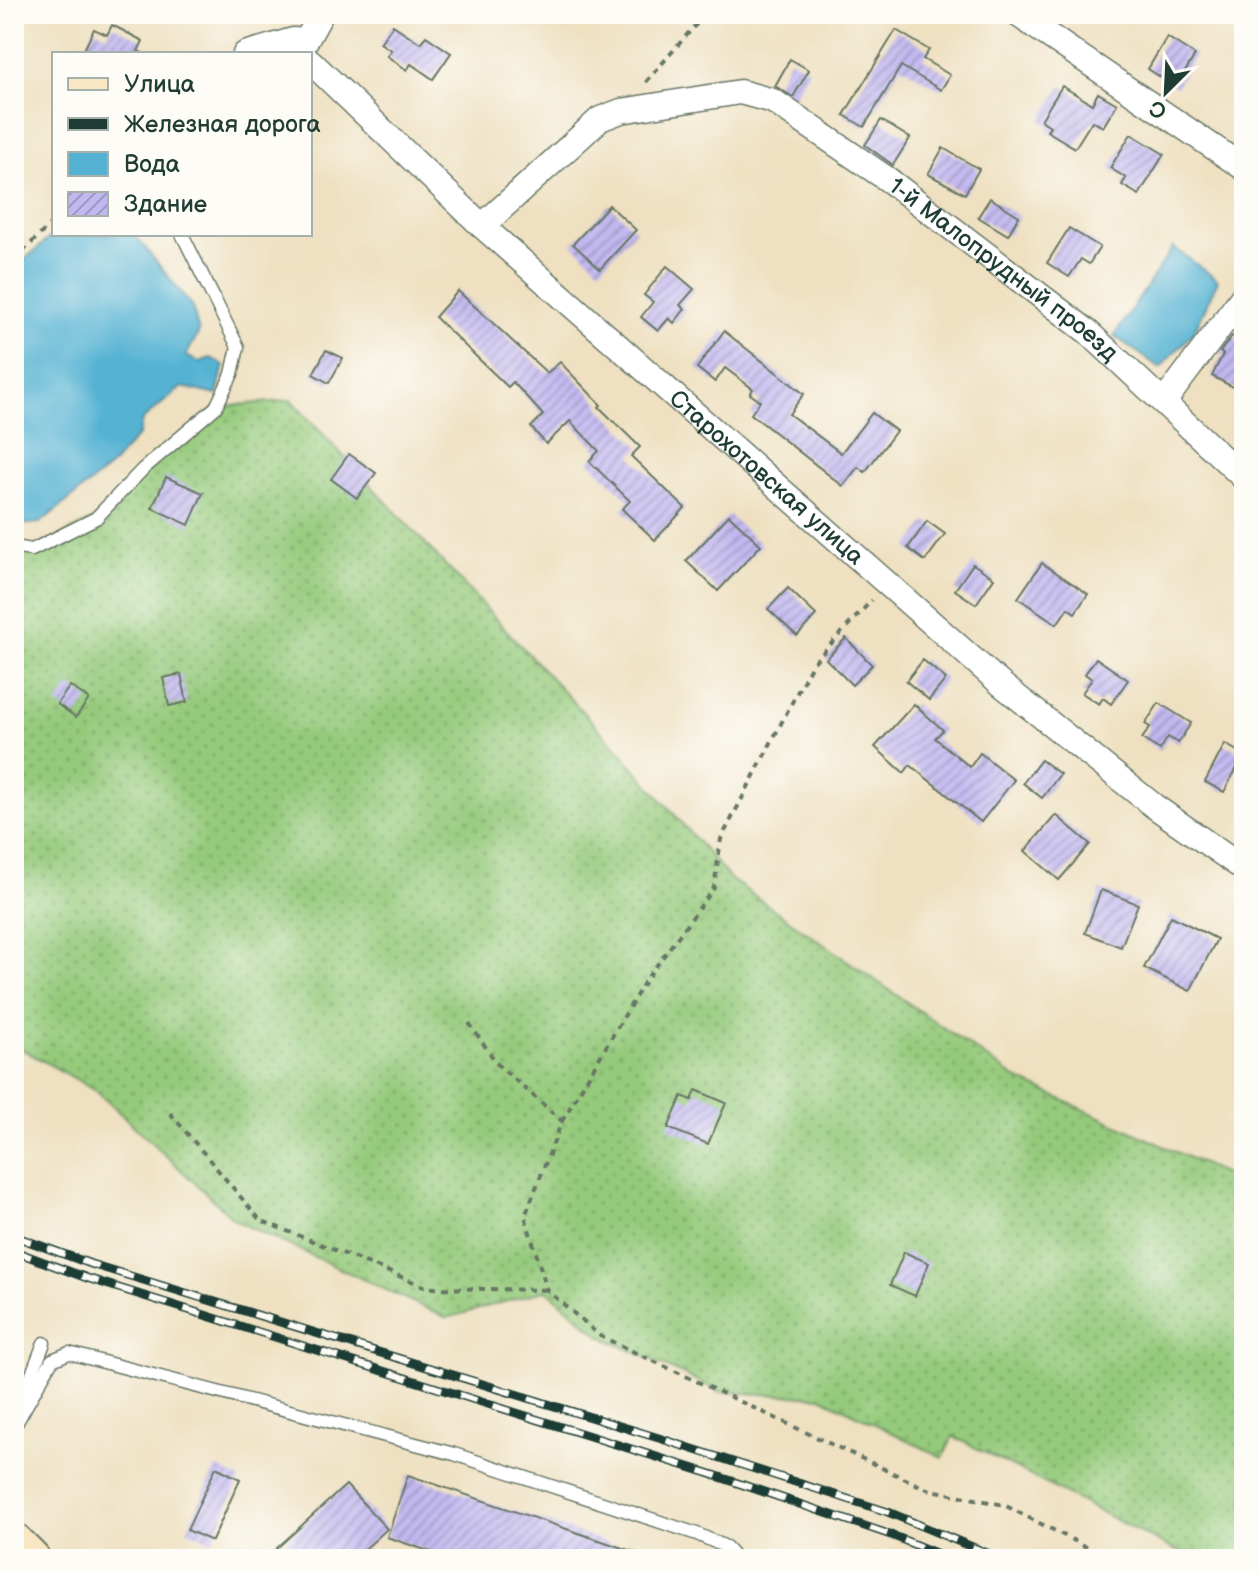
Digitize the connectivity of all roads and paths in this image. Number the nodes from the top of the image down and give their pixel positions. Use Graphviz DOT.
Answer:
graph roads {
  1 [pos="321,14"];
  2 [pos="705,14"];
  3 [pos="1017,14"];
  4 [pos="252,52"];
  5 [pos="308,52"];
  6 [pos="312,56"];
  7 [pos="621,111"];
  8 [pos="1244,168"];
  9 [pos="52,223"];
  10 [pos="482,226"];
  11 [pos="183,236"];
  12 [pos="14,260"];
  13 [pos="1244,295"];
  14 [pos="1164,402"];
  15 [pos="1244,478"];
  16 [pos="14,547"];
  17 [pos="887,584"];
  18 [pos="1244,869"];
  19 [pos="469,1023"];
  20 [pos="170,1113"];
  21 [pos="562,1121"];
  22 [pos="547,1290"];
  23 [pos="44,1343"];
  24 [pos="14,1424"];
  25 [pos="14,1541"];
  26 [pos="32,1559"];
  27 [pos="737,1559"];
  28 [pos="1110,1559"];
  1 -- 5 [label="street"];
  2 -- 7 [label="path"];
  3 -- 8 [label="street"];
  4 -- 5 [label="street"];
  6 -- 10 [label="street, Старохотовская улица"];
  7 -- 10 [label="street"];
  7 -- 14 [label="street, 1-й Малопрудный проезд"];
  9 -- 12 [label="path"];
  10 -- 17 [label="street, Старохотовская улица"];
  11 -- 16 [label="lane"];
  13 -- 14 [label="street"];
  14 -- 15 [label="street, 1-й Малопрудный проезд"];
  17 -- 18 [label="street, Старохотовская улица"];
  17 -- 21 [label="path"];
  19 -- 21 [label="path"];
  20 -- 22 [label="path"];
  21 -- 22 [label="path"];
  22 -- 28 [label="path"];
  23 -- 24 [label="lane"];
  24 -- 27 [label="lane"];
  25 -- 26 [label="main road"];
}
